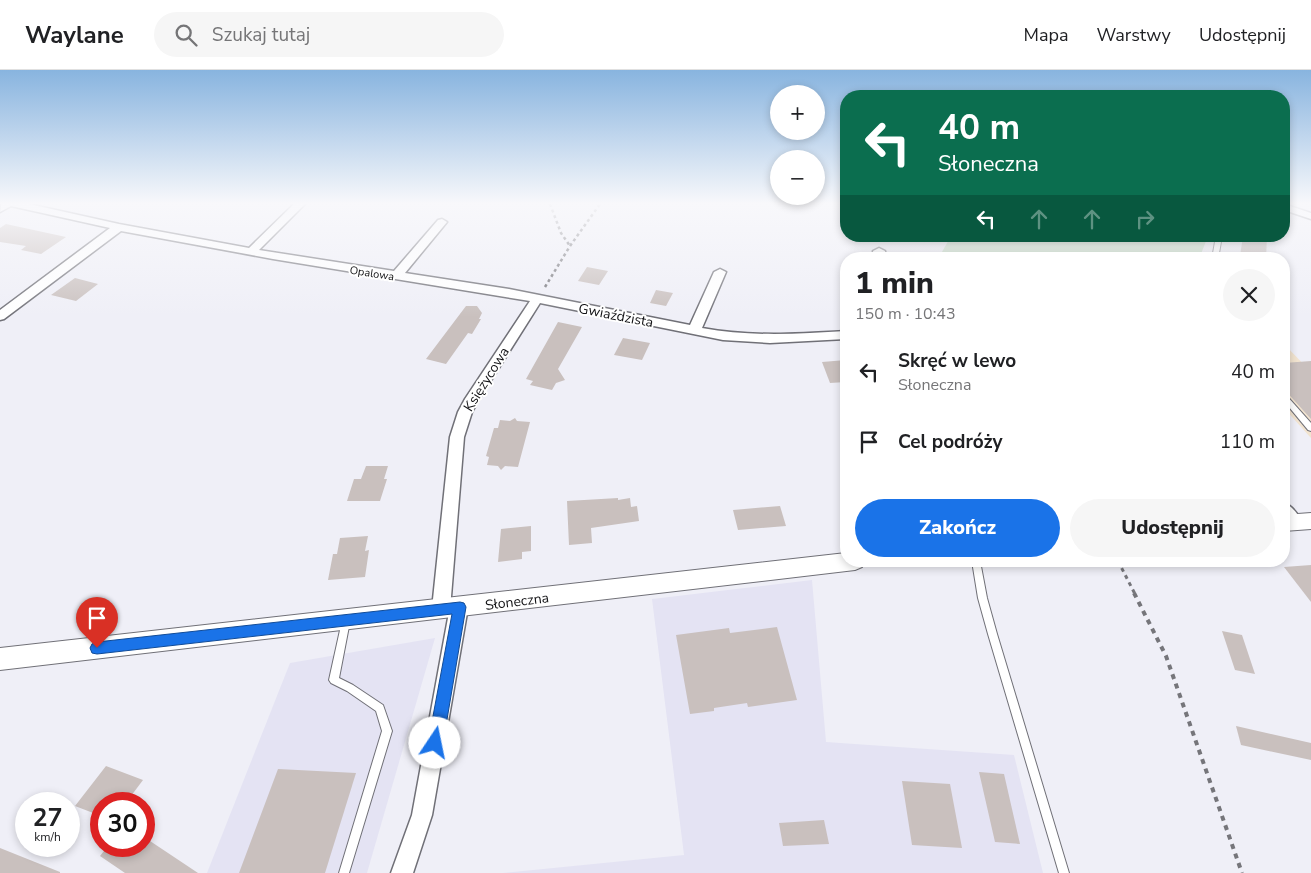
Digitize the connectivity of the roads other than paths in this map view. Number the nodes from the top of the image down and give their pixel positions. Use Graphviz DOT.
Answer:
graph roads {
  1 [pos="100,241"];
  2 [pos="199,241"];
  3 [pos="262,241"];
  4 [pos="425,241"];
  5 [pos="252,251"];
  6 [pos="720,272"];
  7 [pos="396,276"];
  8 [pos="537,299"];
  9 [pos="0,316"];
  10 [pos="694,331"];
  11 [pos="840,335"];
  12 [pos="1290,404"];
  13 [pos="1311,428"];
  14 [pos="840,563"];
  15 [pos="977,567"];
  16 [pos="450,608"];
  17 [pos="346,621"];
  18 [pos="0,659"];
  19 [pos="344,873"];
  20 [pos="402,873"];
  21 [pos="1064,873"];
  1 -- 9 [label="street"];
  2 -- 5 [label="street, Opalowa"];
  3 -- 5 [label="street"];
  4 -- 7 [label="street"];
  5 -- 7 [label="street, Opalowa"];
  6 -- 10 [label="street"];
  7 -- 8 [label="street, Opalowa"];
  8 -- 10 [label="street, Gwiaździsta"];
  8 -- 16 [label="street, Księżycowa"];
  10 -- 11 [label="street, Gwiaździsta"];
  12 -- 13 [label="lane"];
  14 -- 16 [label="street, Słoneczna"];
  15 -- 21 [label="lane"];
  16 -- 17 [label="street, Słoneczna"];
  16 -- 20 [label="street, Księżycowa"];
  17 -- 18 [label="street, Słoneczna"];
  17 -- 19 [label="lane"];
}
